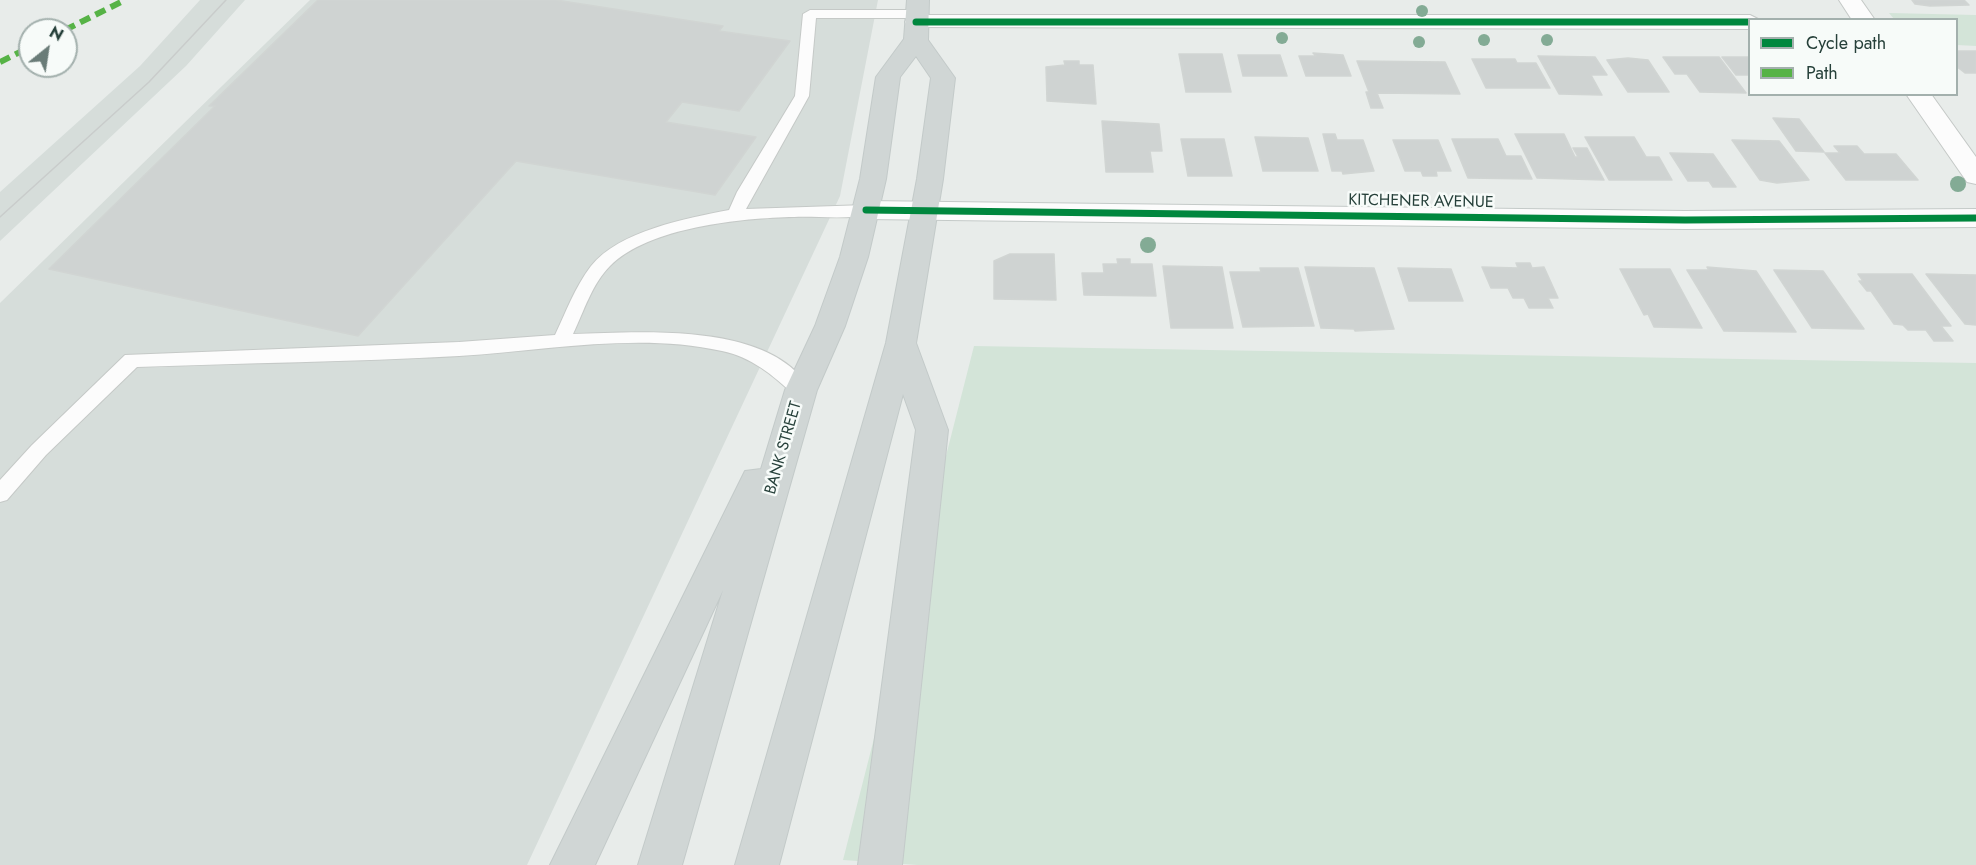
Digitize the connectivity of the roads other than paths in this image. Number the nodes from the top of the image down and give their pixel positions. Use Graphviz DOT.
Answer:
graph roads {
  1 [pos="1850,0"];
  2 [pos="1863,18"];
  3 [pos="917,19"];
  4 [pos="1748,22"];
  5 [pos="1919,96"];
  6 [pos="1976,176"];
  7 [pos="866,210"];
  8 [pos="924,211"];
  9 [pos="736,213"];
  10 [pos="1976,218"];
  11 [pos="561,341"];
  12 [pos="902,343"];
  13 [pos="801,390"];
  14 [pos="0,494"];
  15 [pos="572,865"];
  16 [pos="660,865"];
  17 [pos="757,865"];
  18 [pos="880,865"];
  1 -- 2 [label="street"];
  3 -- 4 [label="street"];
  3 -- 7 [label="main road, BANK STREET"];
  3 -- 8 [label="main road"];
  3 -- 9 [label="lane"];
  5 -- 6 [label="street"];
  7 -- 8 [label="street, KITCHENER AVENUE"];
  7 -- 9 [label="lane"];
  7 -- 13 [label="main road, BANK STREET"];
  8 -- 10 [label="street, KITCHENER AVENUE"];
  8 -- 12 [label="main road"];
  9 -- 11 [label="lane"];
  11 -- 13 [label="lane"];
  11 -- 14 [label="lane"];
  12 -- 17 [label="main road"];
  12 -- 18 [label="main road"];
  13 -- 15 [label="main road"];
  13 -- 16 [label="main road, BANK STREET"];
}
